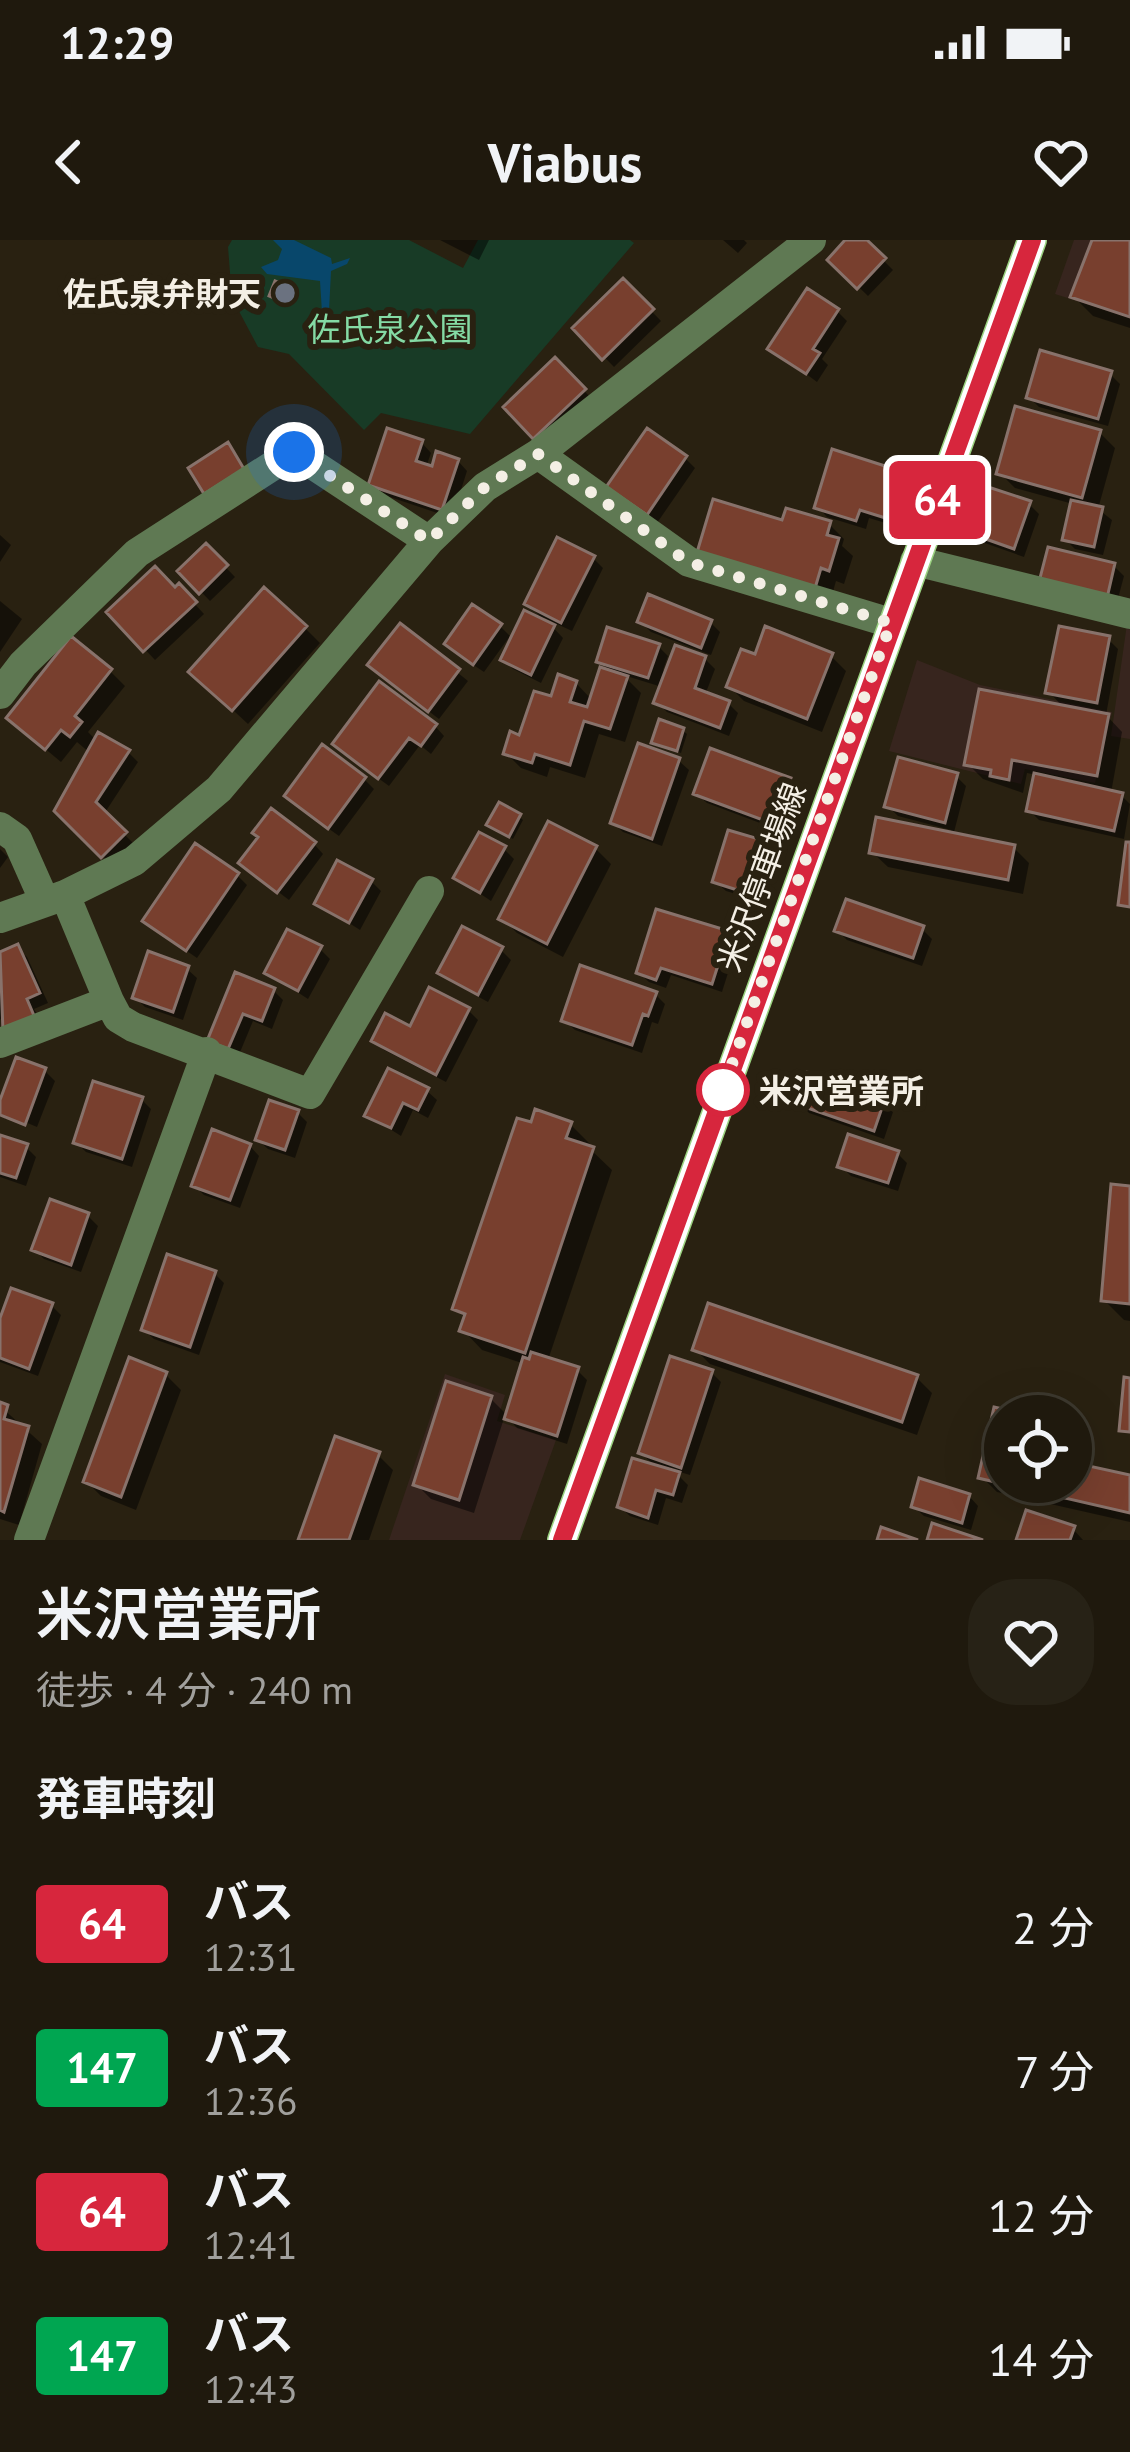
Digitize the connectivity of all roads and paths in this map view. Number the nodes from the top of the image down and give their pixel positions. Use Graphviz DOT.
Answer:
graph roads {
  1 [pos="811,240"];
  2 [pos="1032,240"];
  3 [pos="538,454"];
  4 [pos="429,541"];
  5 [pos="915,561"];
  6 [pos="1130,614"];
  7 [pos="891,623"];
  8 [pos="0,694"];
  9 [pos="0,827"];
  10 [pos="429,891"];
  11 [pos="55,898"];
  12 [pos="0,918"];
  13 [pos="109,1001"];
  14 [pos="0,1042"];
  15 [pos="207,1052"];
  16 [pos="29,1540"];
  17 [pos="562,1540"];
  1 -- 3 [label="street"];
  2 -- 5 [label="main road, 米沢停車場線"];
  3 -- 4 [label="street"];
  3 -- 7 [label="street"];
  4 -- 8 [label="street"];
  4 -- 11 [label="street"];
  5 -- 6 [label="street"];
  5 -- 7 [label="main road, 米沢停車場線"];
  7 -- 17 [label="main road, 米沢停車場線"];
  9 -- 11 [label="street"];
  10 -- 15 [label="street"];
  11 -- 12 [label="street"];
  11 -- 13 [label="street"];
  13 -- 14 [label="street"];
  13 -- 15 [label="street"];
  15 -- 16 [label="street"];
}
